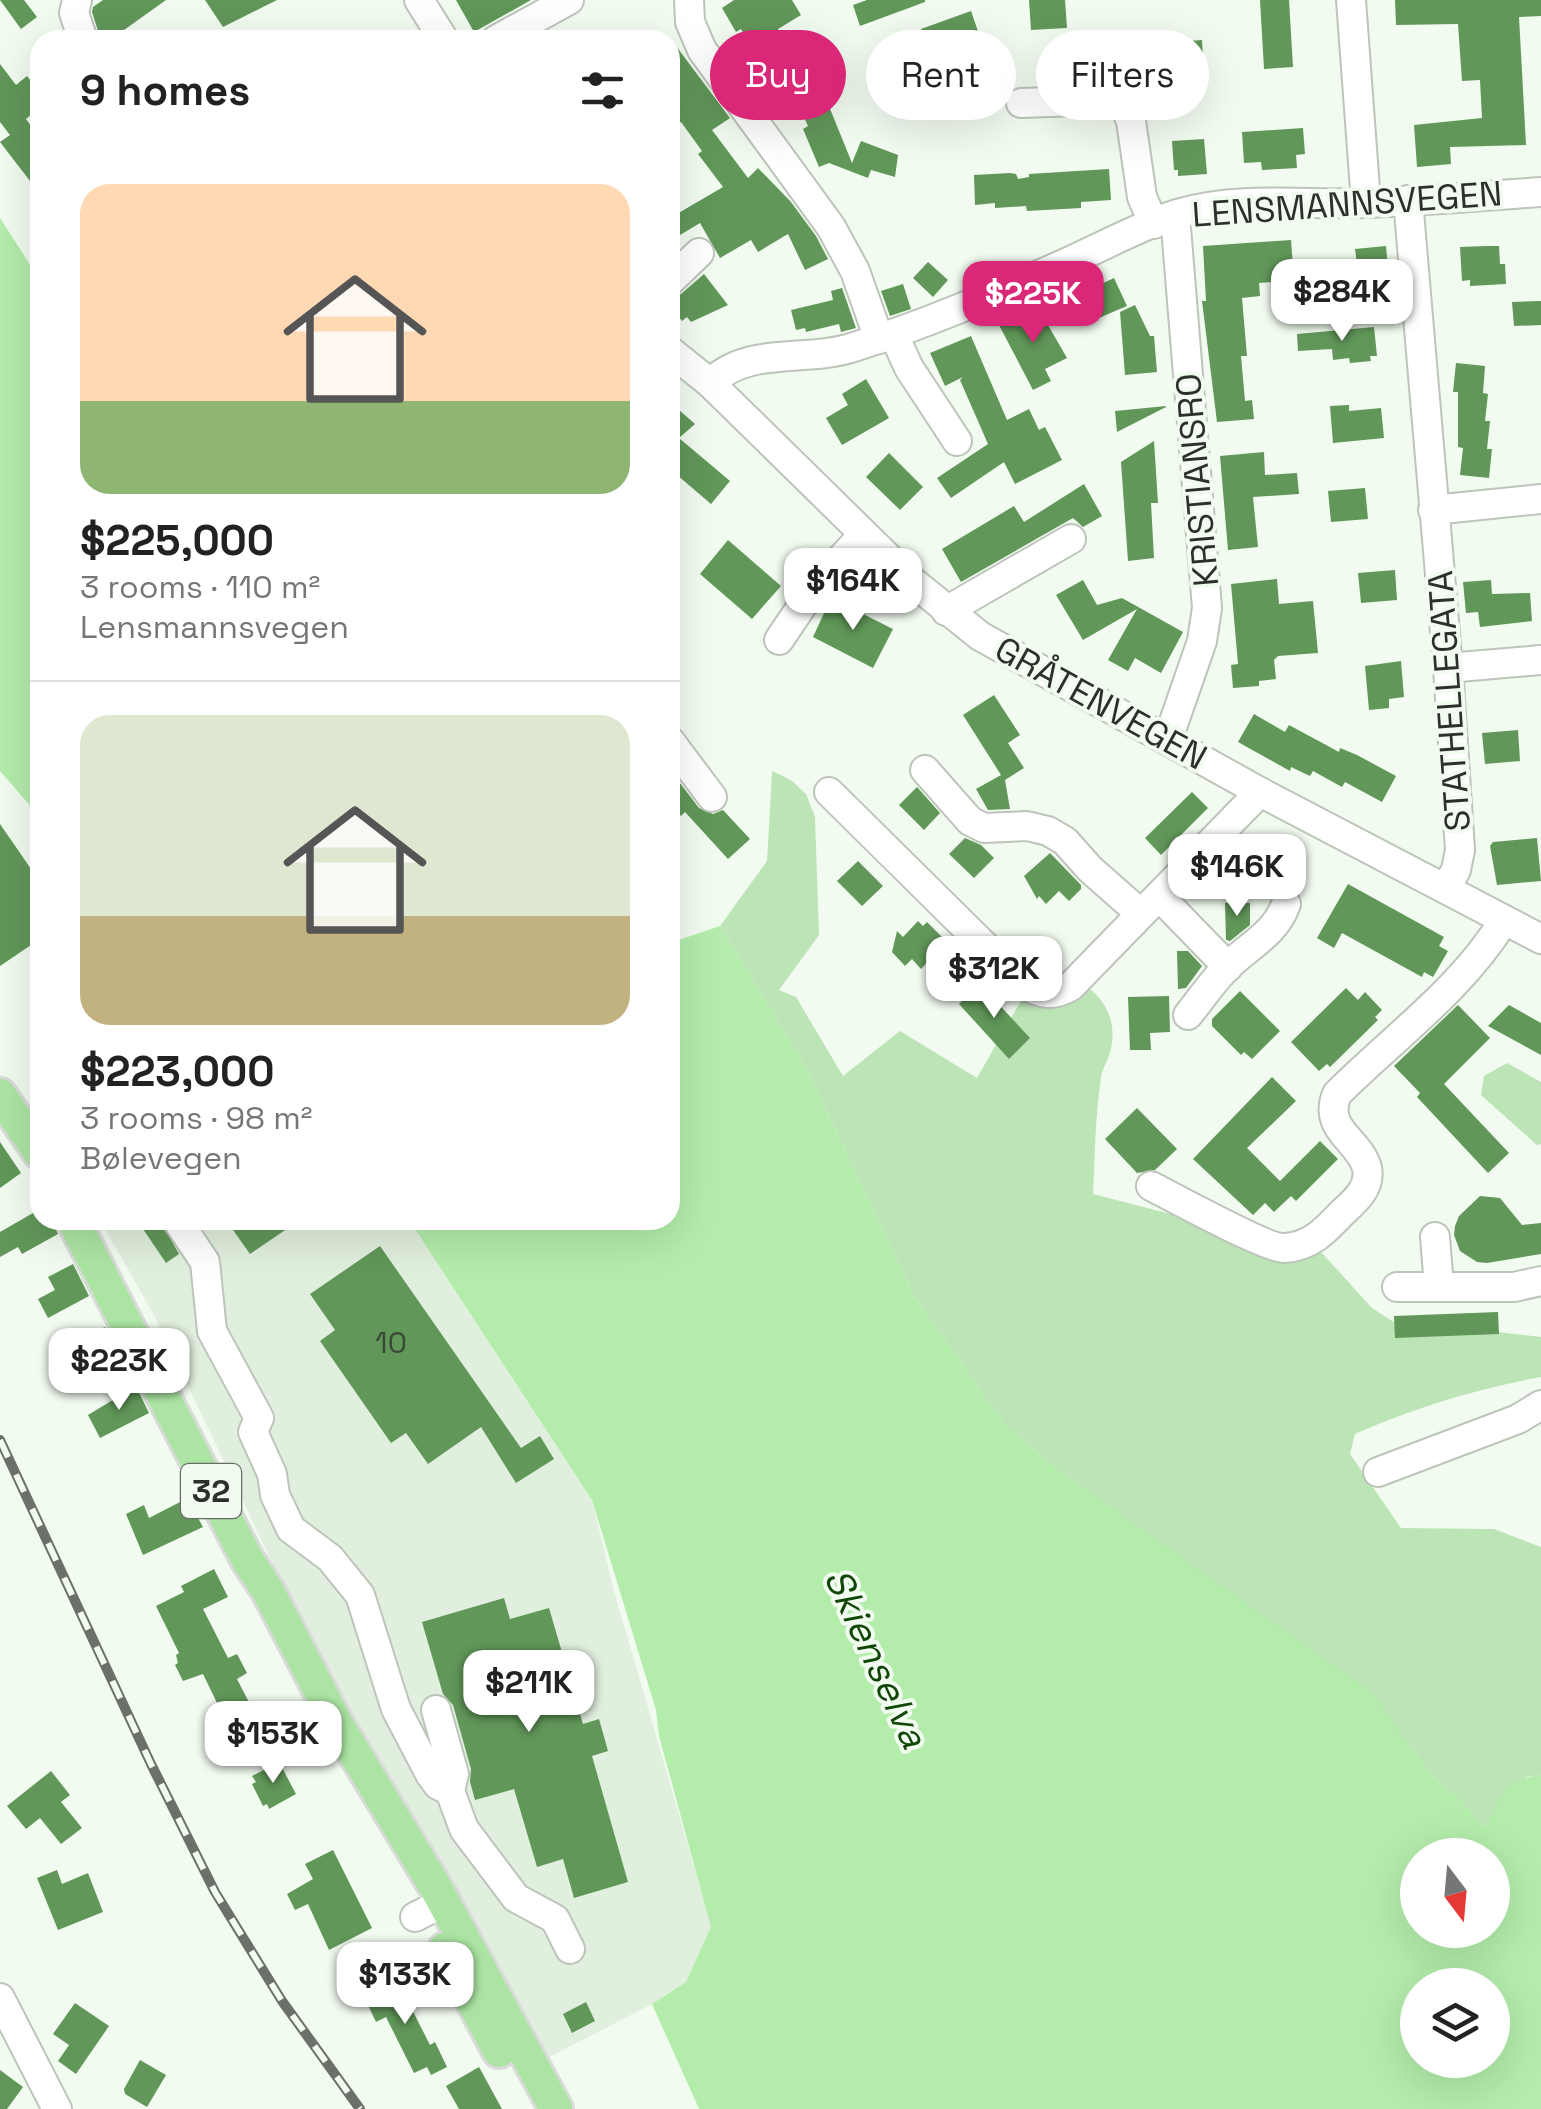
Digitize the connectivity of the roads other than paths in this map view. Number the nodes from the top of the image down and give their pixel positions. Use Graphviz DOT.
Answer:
graph roads {
  1 [pos="77,0"];
  2 [pos="419,0"];
  3 [pos="569,0"];
  4 [pos="690,0"];
  5 [pos="1351,0"];
  6 [pos="79,30"];
  7 [pos="438,30"];
  8 [pos="514,30"];
  9 [pos="1021,103"];
  10 [pos="1541,192"];
  11 [pos="1408,200"];
  12 [pos="1366,203"];
  13 [pos="1165,219"];
  14 [pos="699,253"];
  15 [pos="680,271"];
  16 [pos="886,337"];
  17 [pos="680,359"];
  18 [pos="710,383"];
  19 [pos="957,441"];
  20 [pos="1541,499"];
  21 [pos="1433,510"];
  22 [pos="863,535"];
  23 [pos="1071,538"];
  24 [pos="946,611"];
  25 [pos="779,640"];
  26 [pos="1541,660"];
  27 [pos="1448,668"];
  28 [pos="1168,739"];
  29 [pos="680,755"];
  30 [pos="925,770"];
  31 [pos="829,792"];
  32 [pos="1260,792"];
  33 [pos="712,797"];
  34 [pos="1446,888"];
  35 [pos="1286,904"];
  36 [pos="1150,905"];
  37 [pos="1504,920"];
  38 [pos="1541,939"];
  39 [pos="1228,966"];
  40 [pos="1188,1016"];
  41 [pos="0,1095"];
  42 [pos="30,1138"];
  43 [pos="1151,1186"];
  44 [pos="78,1230"];
  45 [pos="96,1230"];
  46 [pos="184,1230"];
  47 [pos="1435,1237"];
  48 [pos="1541,1281"];
  49 [pos="1397,1287"];
  50 [pos="1439,1287"];
  51 [pos="1541,1406"];
  52 [pos="1378,1472"];
  53 [pos="268,1592"];
  54 [pos="436,1710"];
  55 [pos="450,1791"];
  56 [pos="428,1910"];
  57 [pos="570,1949"];
  58 [pos="0,1998"];
  59 [pos="57,2109"];
  60 [pos="533,2109"];
  61 [pos="556,2109"];
  1 -- 6 [label="street"];
  2 -- 7 [label="street"];
  3 -- 8 [label="street"];
  4 -- 16 [label="street"];
  5 -- 12 [label="street"];
  9 -- 13 [label="street, LENSMANNSVEGEN"];
  10 -- 11 [label="street, LENSMANNSVEGEN"];
  11 -- 12 [label="street, LENSMANNSVEGEN"];
  11 -- 21 [label="street, STATHELLEGATA"];
  12 -- 13 [label="street, LENSMANNSVEGEN"];
  13 -- 16 [label="street, LENSMANNSVEGEN"];
  13 -- 28 [label="street, KRISTIANSRO"];
  14 -- 15 [label="street"];
  16 -- 18 [label="street, LENSMANNSVEGEN"];
  16 -- 19 [label="street"];
  17 -- 18 [label="street, GRÅTENVEGEN"];
  18 -- 22 [label="street, GRÅTENVEGEN"];
  20 -- 21 [label="street"];
  21 -- 27 [label="street, STATHELLEGATA"];
  22 -- 24 [label="street, GRÅTENVEGEN"];
  22 -- 25 [label="street"];
  23 -- 24 [label="street"];
  24 -- 28 [label="street, GRÅTENVEGEN"];
  26 -- 27 [label="street"];
  27 -- 34 [label="street, STATHELLEGATA"];
  28 -- 32 [label="street, GRÅTENVEGEN"];
  29 -- 33 [label="street"];
  30 -- 36 [label="street"];
  31 -- 36 [label="street"];
  32 -- 34 [label="street, GRÅTENVEGEN"];
  32 -- 36 [label="street"];
  34 -- 37 [label="street, GRÅTENVEGEN"];
  35 -- 39 [label="street"];
  36 -- 39 [label="street"];
  37 -- 38 [label="street, GRÅTENVEGEN"];
  37 -- 43 [label="street"];
  39 -- 40 [label="street"];
  41 -- 42 [label="main road"];
  44 -- 53 [label="main road, 32"];
  45 -- 53 [label="main road, 32"];
  46 -- 55 [label="street"];
  47 -- 50 [label="street"];
  48 -- 50 [label="street"];
  49 -- 50 [label="street"];
  51 -- 52 [label="street"];
  53 -- 56 [label="main road, 32"];
  54 -- 55 [label="street"];
  55 -- 57 [label="street"];
  56 -- 60 [label="main road, 32"];
  56 -- 61 [label="main road, 32"];
  58 -- 59 [label="street"];
}
